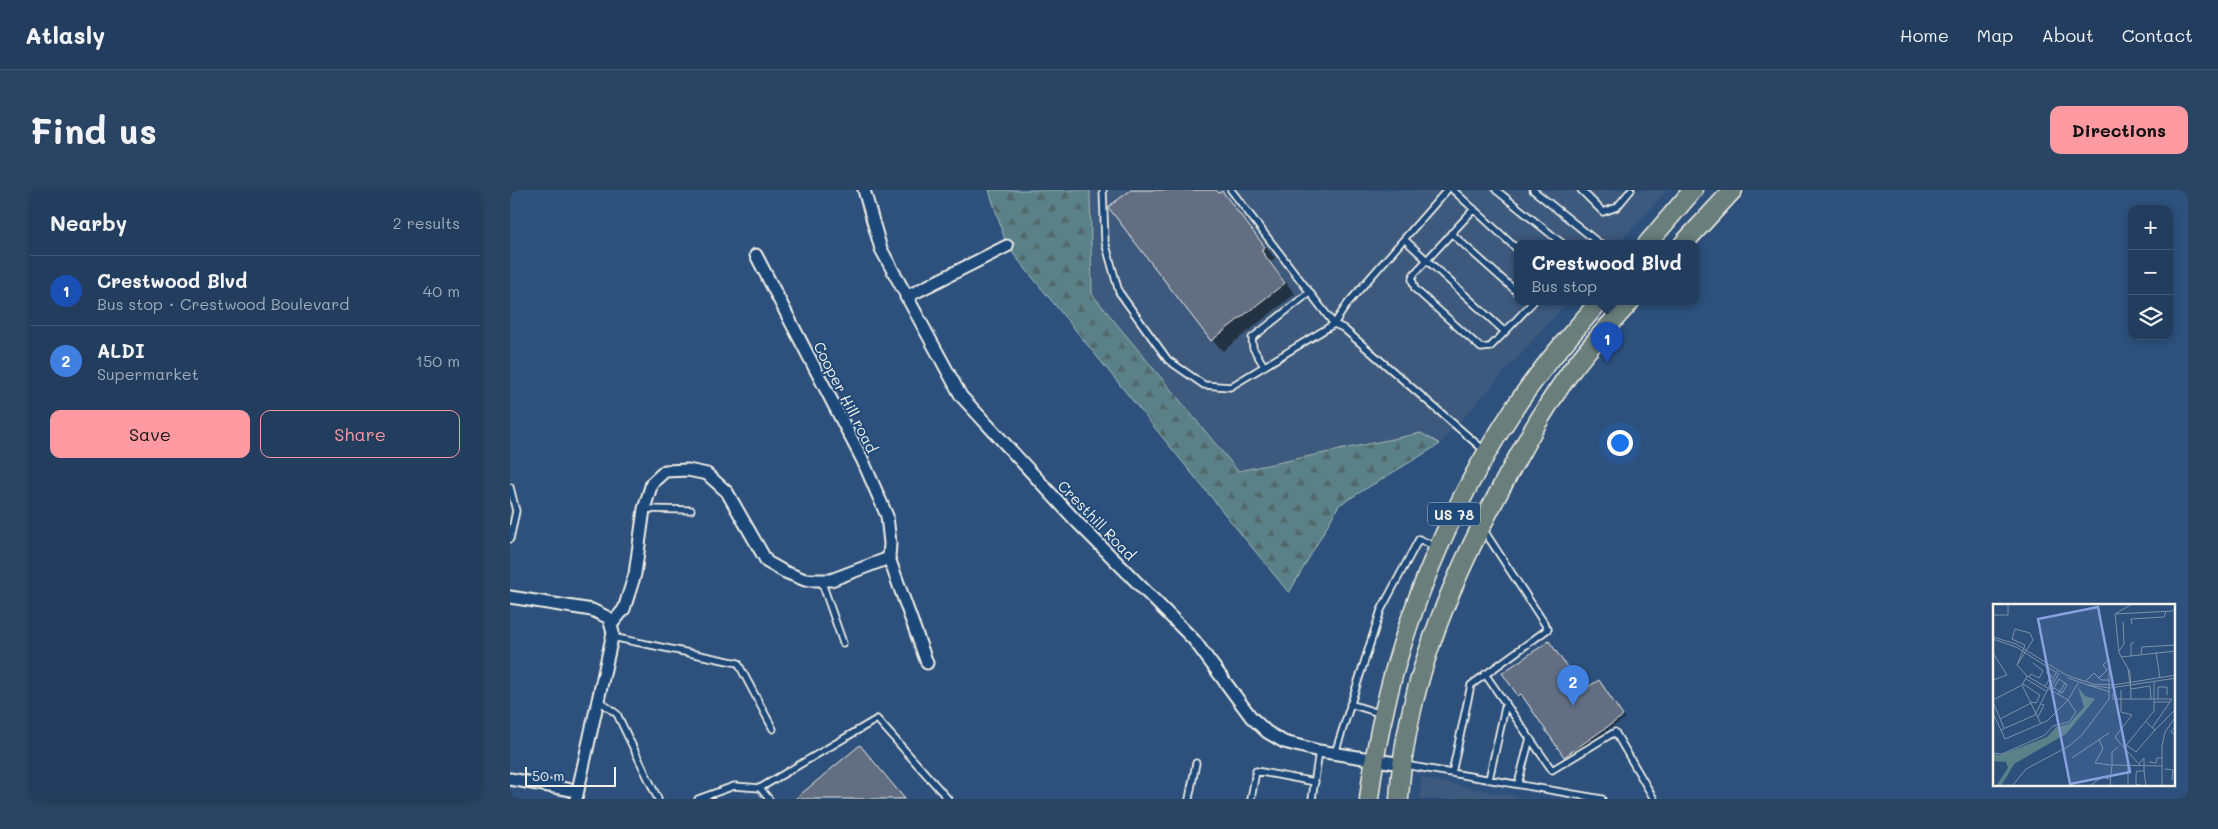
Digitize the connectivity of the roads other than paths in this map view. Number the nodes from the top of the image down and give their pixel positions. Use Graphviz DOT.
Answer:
graph roads {
  1 [pos="864,190"];
  2 [pos="1103,190"];
  3 [pos="1231,190"];
  4 [pos="1447,190"];
  5 [pos="1453,190"];
  6 [pos="1496,190"];
  7 [pos="1533,190"];
  8 [pos="1581,190"];
  9 [pos="1631,190"];
  10 [pos="1693,190"];
  11 [pos="1733,190"];
  12 [pos="1474,209"];
  13 [pos="1451,233"];
  14 [pos="1404,239"];
  15 [pos="1558,240"];
  16 [pos="1595,240"];
  17 [pos="1650,240"];
  18 [pos="1687,240"];
  19 [pos="1007,246"];
  20 [pos="1514,246"];
  21 [pos="756,254"];
  22 [pos="1426,259"];
  23 [pos="1514,289"];
  24 [pos="1310,292"];
  25 [pos="906,297"];
  26 [pos="1528,305"];
  27 [pos="1596,305"];
  28 [pos="1627,305"];
  29 [pos="1334,324"];
  30 [pos="1505,332"];
  31 [pos="1264,366"];
  32 [pos="1486,453"];
  33 [pos="510,486"];
  34 [pos="644,509"];
  35 [pos="691,510"];
  36 [pos="1481,526"];
  37 [pos="510,539"];
  38 [pos="1438,548"];
  39 [pos="889,558"];
  40 [pos="1464,561"];
  41 [pos="821,580"];
  42 [pos="510,597"];
  43 [pos="612,631"];
  44 [pos="843,643"];
  45 [pos="928,663"];
  46 [pos="1485,674"];
  47 [pos="598,700"];
  48 [pos="1506,703"];
  49 [pos="1350,704"];
  50 [pos="1384,714"];
  51 [pos="773,729"];
  52 [pos="1530,738"];
  53 [pos="1319,751"];
  54 [pos="1335,753"];
  55 [pos="1374,759"];
  56 [pos="1196,763"];
  57 [pos="1402,764"];
  58 [pos="1452,773"];
  59 [pos="510,779"];
  60 [pos="1489,779"];
  61 [pos="1315,782"];
  62 [pos="1518,784"];
  63 [pos="760,788"];
  64 [pos="577,795"];
  65 [pos="658,799"];
  66 [pos="698,799"];
  67 [pos="770,799"];
  68 [pos="948,799"];
  69 [pos="1188,799"];
  70 [pos="1250,799"];
  71 [pos="1312,799"];
  72 [pos="1369,799"];
  73 [pos="1399,799"];
  74 [pos="1602,799"];
  75 [pos="1654,799"];
  1 -- 25 [label="street, Cresthill Road"];
  2 -- 31 [label="lane"];
  3 -- 24 [label="lane"];
  4 -- 14 [label="lane"];
  5 -- 12 [label="lane"];
  6 -- 15 [label="lane"];
  7 -- 16 [label="lane"];
  8 -- 9 [label="lane"];
  10 -- 17 [label="main road"];
  11 -- 18 [label="main road"];
  12 -- 13 [label="lane"];
  12 -- 20 [label="lane"];
  13 -- 22 [label="lane"];
  13 -- 23 [label="lane"];
  14 -- 22 [label="lane"];
  14 -- 29 [label="lane"];
  19 -- 25 [label="street"];
  21 -- 39 [label="street, Cooper Hill road"];
  22 -- 30 [label="lane"];
  22 -- 30 [label="lane"];
  24 -- 29 [label="lane"];
  24 -- 31 [label="lane"];
  25 -- 53 [label="street, Cresthill Road"];
  26 -- 30 [label="lane"];
  27 -- 32 [label="main road, US 78"];
  28 -- 36 [label="main road, US 78"];
  29 -- 31 [label="lane"];
  29 -- 32 [label="lane"];
  32 -- 38 [label="main road, US 78"];
  33 -- 37 [label="lane"];
  34 -- 35 [label="lane"];
  34 -- 41 [label="street"];
  34 -- 43 [label="street"];
  36 -- 40 [label="main road, US 78"];
  36 -- 46 [label="lane"];
  38 -- 40 [label="main road"];
  38 -- 49 [label="lane"];
  38 -- 50 [label="main road, US 78"];
  39 -- 41 [label="street"];
  39 -- 45 [label="street, Cooper Hill road"];
  40 -- 57 [label="main road, US 78"];
  41 -- 44 [label="lane"];
  42 -- 43 [label="street"];
  43 -- 47 [label="street"];
  43 -- 51 [label="lane"];
  46 -- 48 [label="lane"];
  46 -- 58 [label="lane"];
  47 -- 64 [label="street"];
  47 -- 65 [label="lane"];
  48 -- 52 [label="lane"];
  48 -- 60 [label="lane"];
  49 -- 50 [label="lane"];
  49 -- 54 [label="lane"];
  50 -- 55 [label="main road, US 78"];
  52 -- 62 [label="lane"];
  52 -- 75 [label="lane"];
  53 -- 54 [label="street, Cresthill Road"];
  53 -- 61 [label="lane"];
  54 -- 55 [label="street, Cresthill Road"];
  55 -- 57 [label="street, Cresthill Road"];
  55 -- 72 [label="main road, US 78"];
  56 -- 69 [label="lane"];
  57 -- 58 [label="lane"];
  57 -- 73 [label="main road, US 78"];
  58 -- 60 [label="lane"];
  59 -- 64 [label="street"];
  60 -- 62 [label="lane"];
  61 -- 70 [label="lane"];
  61 -- 71 [label="lane"];
  62 -- 74 [label="lane"];
  63 -- 66 [label="lane"];
  63 -- 67 [label="lane"];
  63 -- 68 [label="lane"];
}
